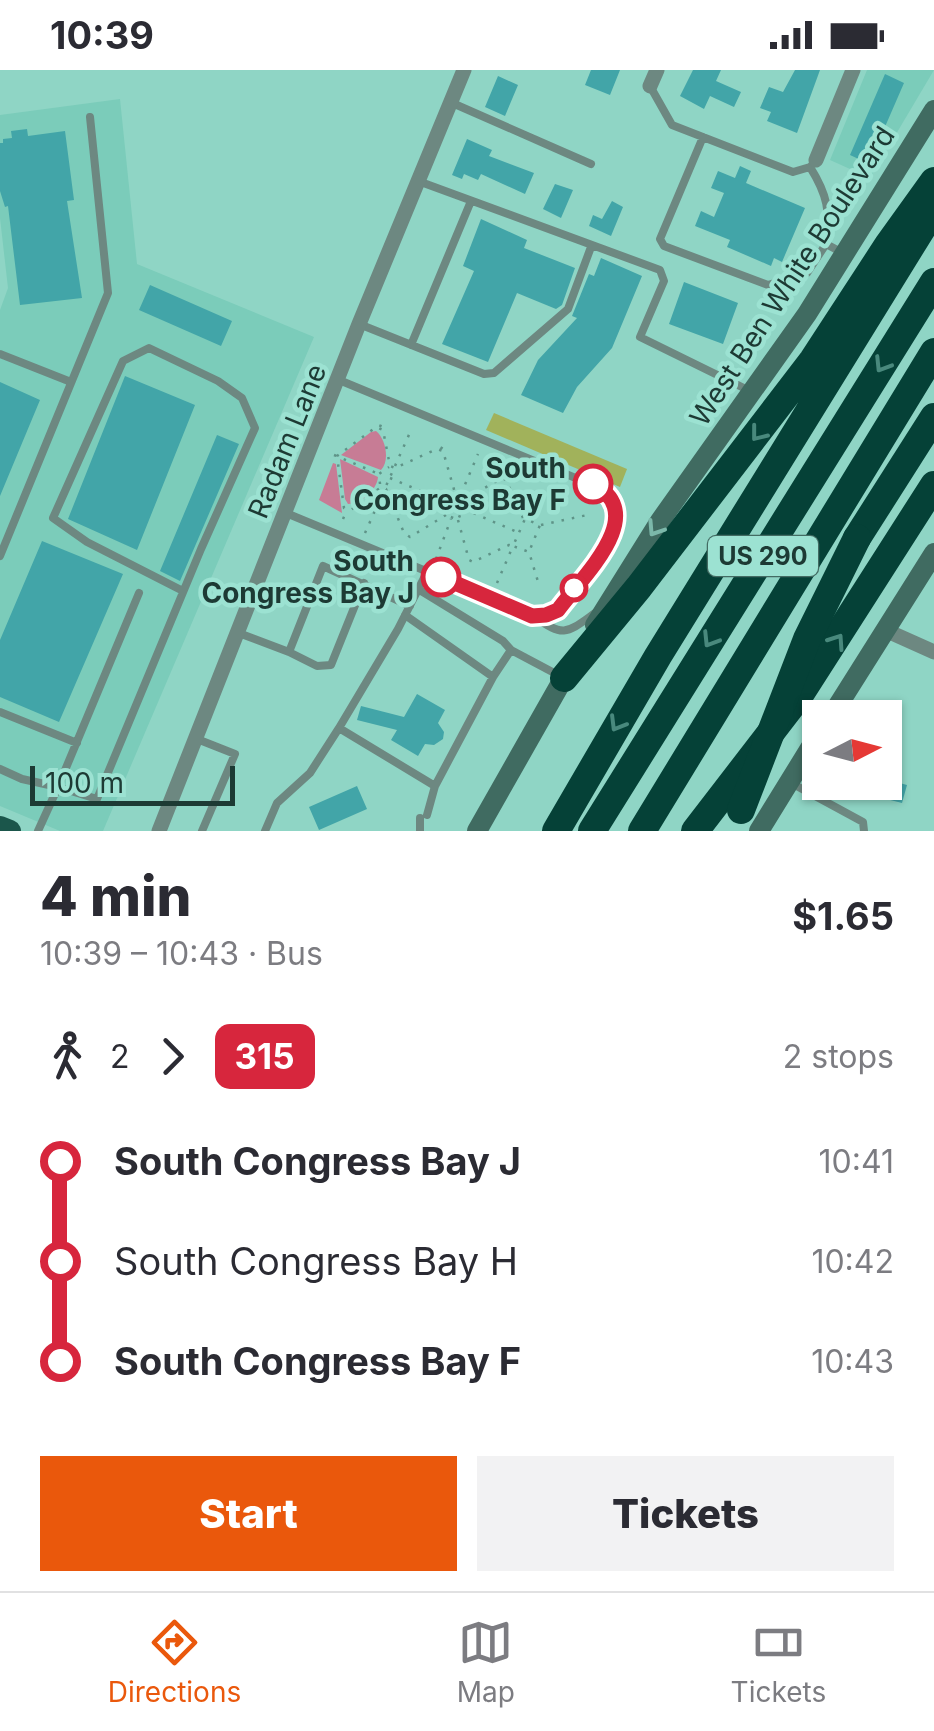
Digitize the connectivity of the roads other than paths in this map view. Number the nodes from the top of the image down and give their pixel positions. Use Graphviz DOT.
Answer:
graph roads {
  1 [pos="464,70"];
  2 [pos="853,70"];
  3 [pos="654,78"];
  4 [pos="450,102"];
  5 [pos="934,110"];
  6 [pos="90,117"];
  7 [pos="702,137"];
  8 [pos="591,164"];
  9 [pos="813,164"];
  10 [pos="418,181"];
  11 [pos="934,181"];
  12 [pos="471,201"];
  13 [pos="934,209"];
  14 [pos="591,247"];
  15 [pos="834,249"];
  16 [pos="934,282"];
  17 [pos="359,324"];
  18 [pos="410,345"];
  19 [pos="934,352"];
  20 [pos="0,354"];
  21 [pos="339,380"];
  22 [pos="72,382"];
  23 [pos="753,393"];
  24 [pos="934,417"];
  25 [pos="934,486"];
  26 [pos="286,514"];
  27 [pos="934,552"];
  28 [pos="0,556"];
  29 [pos="427,572"];
  30 [pos="364,583"];
  31 [pos="418,589"];
  32 [pos="183,591"];
  33 [pos="139,593"];
  34 [pos="607,604"];
  35 [pos="408,611"];
  36 [pos="532,616"];
  37 [pos="886,630"];
  38 [pos="236,632"];
  39 [pos="511,650"];
  40 [pos="289,652"];
  41 [pos="934,652"];
  42 [pos="494,677"];
  43 [pos="564,678"];
  44 [pos="841,700"];
  45 [pos="0,712"];
  46 [pos="339,728"];
  47 [pos="195,738"];
  48 [pos="77,743"];
  49 [pos="802,761"];
  50 [pos="0,769"];
  51 [pos="789,782"];
  52 [pos="435,786"];
  53 [pos="58,787"];
  54 [pos="744,824"];
  55 [pos="38,831"];
  56 [pos="159,831"];
  57 [pos="202,831"];
  58 [pos="265,831"];
  59 [pos="420,831"];
  60 [pos="477,831"];
  61 [pos="556,831"];
  62 [pos="592,831"];
  63 [pos="642,831"];
  64 [pos="695,831"];
  65 [pos="864,831"];
  1 -- 4 [label="street, Radam Lane"];
  2 -- 9 [label="street"];
  3 -- 7 [label="lane"];
  4 -- 8 [label="lane"];
  4 -- 10 [label="street, Radam Lane"];
  5 -- 15 [label="main road, West Ben White Boulevard"];
  6 -- 22 [label="lane"];
  7 -- 9 [label="lane"];
  7 -- 15 [label="lane"];
  9 -- 15 [label="lane"];
  10 -- 12 [label="lane"];
  10 -- 17 [label="street, Radam Lane"];
  11 -- 43 [label="highway, one-way"];
  12 -- 14 [label="lane"];
  12 -- 18 [label="lane"];
  13 -- 61 [label="highway, one-way"];
  14 -- 18 [label="lane"];
  14 -- 23 [label="lane"];
  15 -- 23 [label="main road, West Ben White Boulevard"];
  16 -- 62 [label="highway, US 290, one-way"];
  17 -- 18 [label="lane"];
  17 -- 21 [label="street, Radam Lane"];
  19 -- 63 [label="highway, US 290"];
  20 -- 22 [label="lane"];
  21 -- 26 [label="street, Radam Lane"];
  21 -- 36 [label="lane"];
  22 -- 28 [label="lane"];
  23 -- 34 [label="main road, West Ben White Boulevard, one-way"];
  24 -- 54 [label="highway, bridge"];
  64 -- 25 [label="highway, one-way"];
  26 -- 29 [label="lane"];
  26 -- 38 [label="street, Radam Lane"];
  27 -- 37 [label="main road"];
  29 -- 31 [label="lane"];
  29 -- 36 [label="lane"];
  30 -- 35 [label="lane"];
  30 -- 40 [label="lane"];
  30 -- 40 [label="lane"];
  31 -- 35 [label="lane"];
  31 -- 39 [label="lane"];
  32 -- 32 [label="lane"];
  32 -- 53 [label="lane"];
  33 -- 48 [label="lane"];
  34 -- 36 [label="lane"];
  34 -- 43 [label="main road, West Ben White Boulevard"];
  35 -- 42 [label="lane"];
  35 -- 46 [label="lane"];
  37 -- 41 [label="street"];
  37 -- 44 [label="main road"];
  38 -- 40 [label="lane"];
  38 -- 47 [label="street, Radam Lane"];
  39 -- 42 [label="lane"];
  39 -- 43 [label="lane"];
  42 -- 52 [label="lane"];
  43 -- 60 [label="main road, West Ben White Boulevard"];
  45 -- 48 [label="lane"];
  46 -- 52 [label="lane"];
  46 -- 58 [label="lane"];
  47 -- 56 [label="street, Radam Lane"];
  47 -- 57 [label="lane"];
  48 -- 53 [label="lane"];
  49 -- 51 [label="main road"];
  50 -- 53 [label="lane"];
  51 -- 54 [label="main road"];
  51 -- 65 [label="lane"];
  52 -- 59 [label="lane"];
  53 -- 55 [label="lane"];
}
